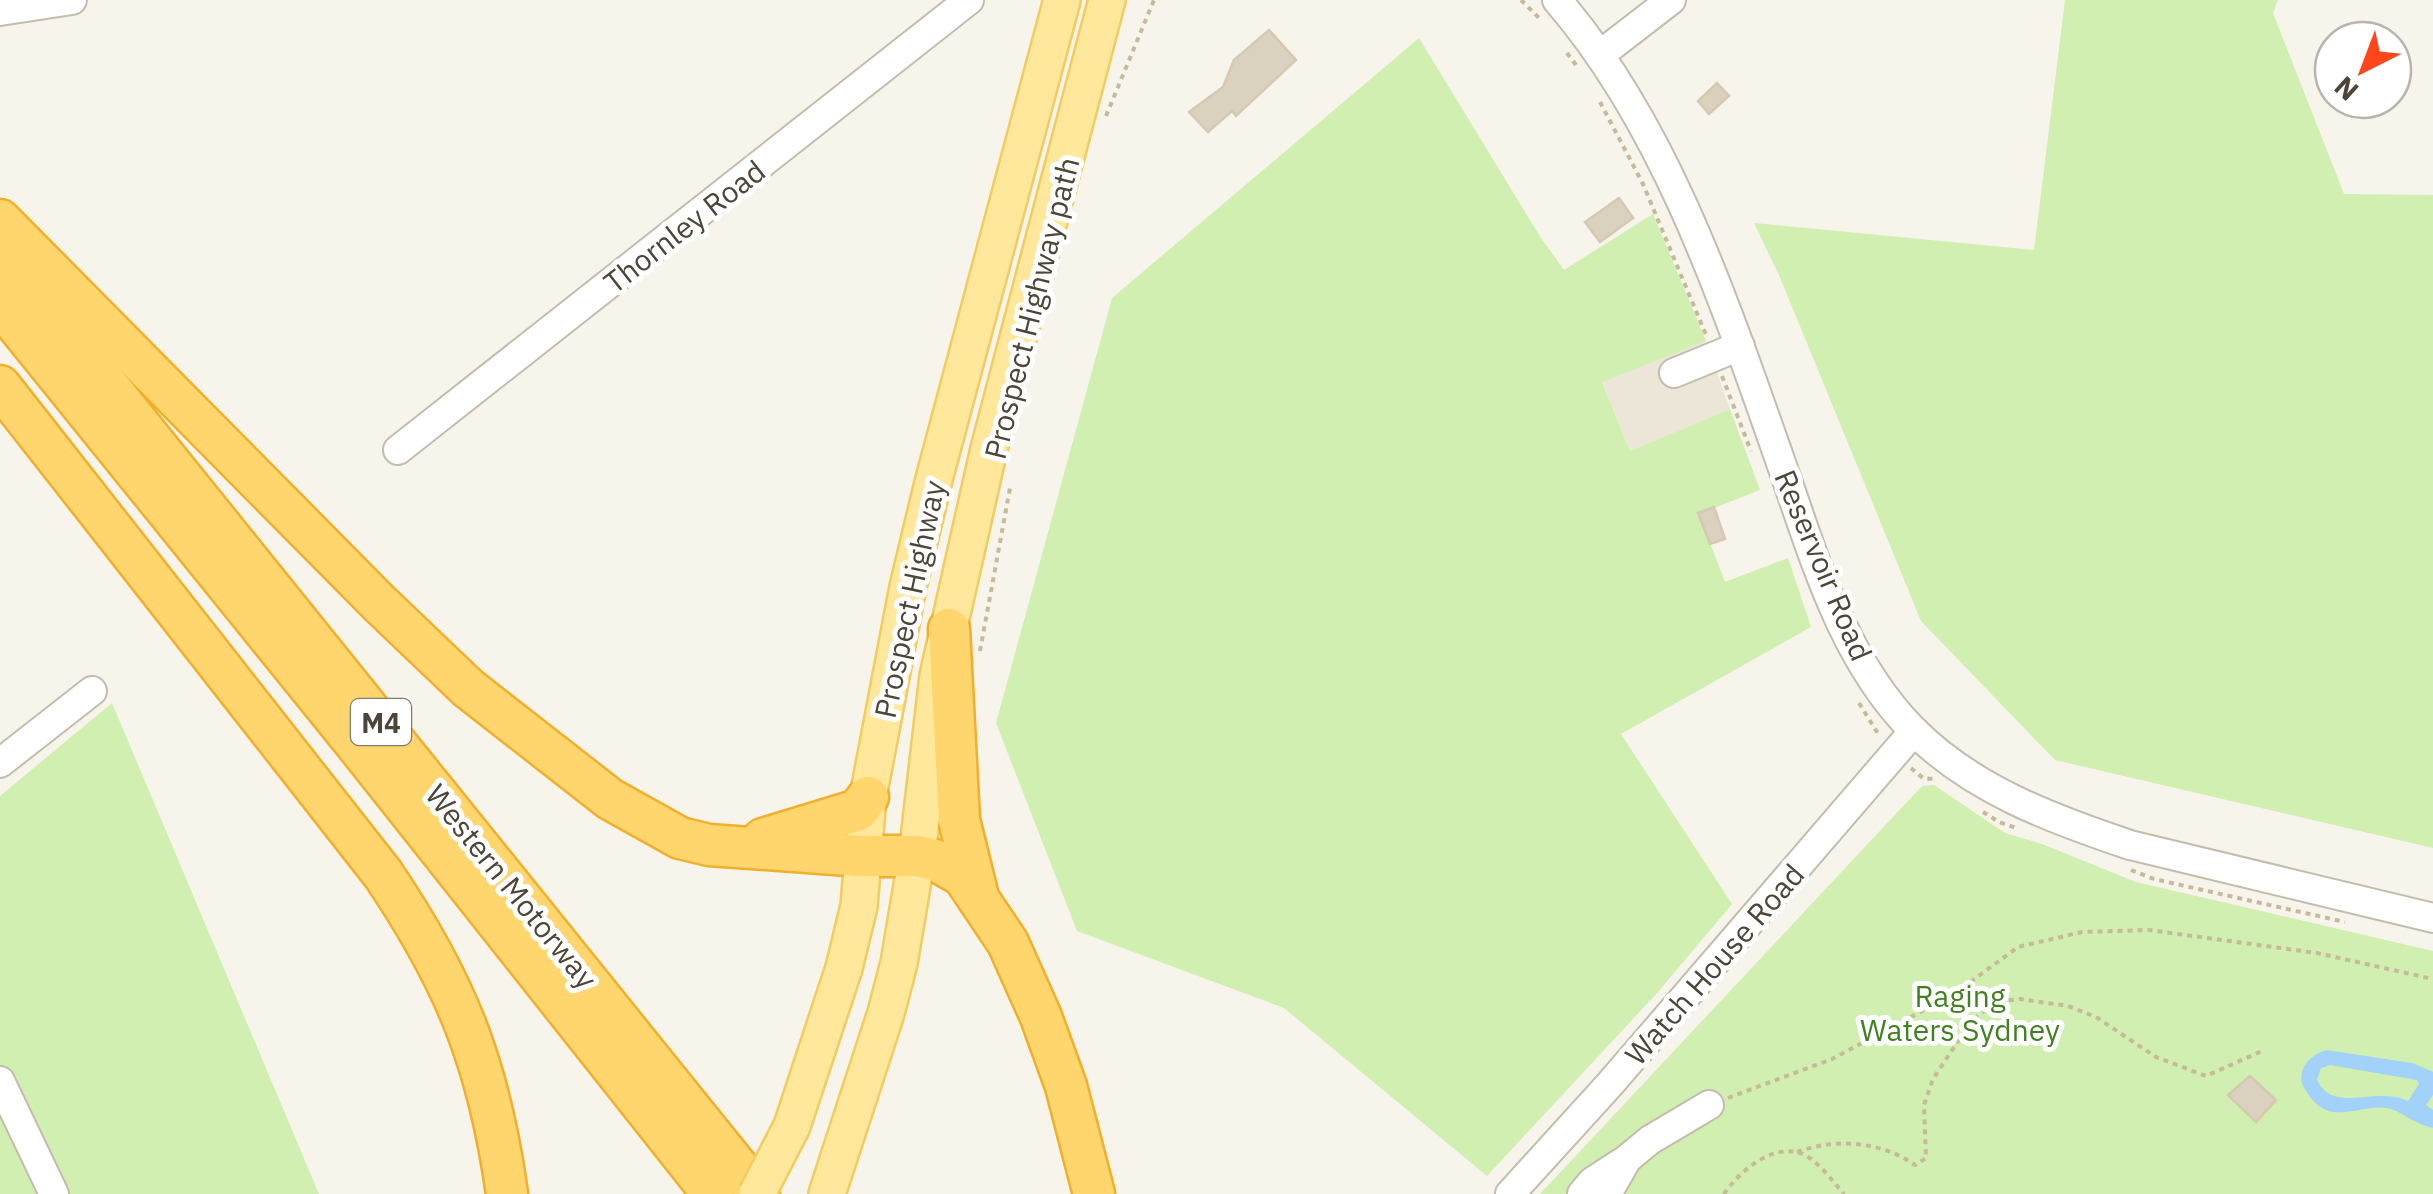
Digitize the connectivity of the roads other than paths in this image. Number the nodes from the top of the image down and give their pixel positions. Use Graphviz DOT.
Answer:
graph roads {
  1 [pos="72,0"];
  2 [pos="969,0"];
  3 [pos="1062,0"];
  4 [pos="1107,0"];
  5 [pos="1557,0"];
  6 [pos="1671,0"];
  7 [pos="0,11"];
  8 [pos="1591,63"];
  9 [pos="0,220"];
  10 [pos="0,252"];
  11 [pos="0,304"];
  12 [pos="1740,346"];
  13 [pos="1674,372"];
  14 [pos="0,386"];
  15 [pos="0,398"];
  16 [pos="398,450"];
  17 [pos="949,630"];
  18 [pos="92,692"];
  19 [pos="1914,731"];
  20 [pos="0,763"];
  21 [pos="868,797"];
  22 [pos="740,846"];
  23 [pos="862,856"];
  24 [pos="917,856"];
  25 [pos="383,874"];
  26 [pos="976,893"];
  27 [pos="2433,918"];
  28 [pos="0,1081"];
  29 [pos="1709,1105"];
  30 [pos="1627,1159"];
  31 [pos="827,1193"];
  32 [pos="54,1194"];
  33 [pos="507,1194"];
  34 [pos="713,1194"];
  35 [pos="758,1194"];
  36 [pos="1094,1194"];
  37 [pos="1510,1194"];
  38 [pos="1582,1194"];
  39 [pos="1607,1194"];
  1 -- 7 [label="street"];
  2 -- 16 [label="street, Thornley Road"];
  3 -- 21 [label="main road, Prospect Highway"];
  4 -- 17 [label="main road, Prospect Highway"];
  5 -- 8 [label="street, Reservoir Road"];
  6 -- 8 [label="street"];
  8 -- 12 [label="street, Reservoir Road"];
  9 -- 22 [label="highway"];
  10 -- 35 [label="highway, Western Motorway / M4"];
  11 -- 34 [label="highway, Western Motorway / M4"];
  12 -- 13 [label="street"];
  12 -- 19 [label="street, Reservoir Road"];
  14 -- 25 [label="highway"];
  15 -- 25 [label="highway"];
  17 -- 24 [label="main road, Prospect Highway"];
  17 -- 26 [label="highway"];
  18 -- 20 [label="street"];
  19 -- 27 [label="street, Reservoir Road"];
  19 -- 37 [label="street, Watch House Road"];
  21 -- 22 [label="highway"];
  21 -- 23 [label="main road, Prospect Highway"];
  22 -- 23 [label="highway"];
  23 -- 24 [label="highway"];
  23 -- 35 [label="main road, Prospect Highway, bridge"];
  24 -- 26 [label="highway"];
  24 -- 31 [label="main road, Prospect Highway"];
  25 -- 33 [label="highway"];
  26 -- 36 [label="highway"];
  28 -- 32 [label="street"];
  29 -- 30 [label="street"];
  30 -- 38 [label="street"];
  30 -- 39 [label="street"];
}
